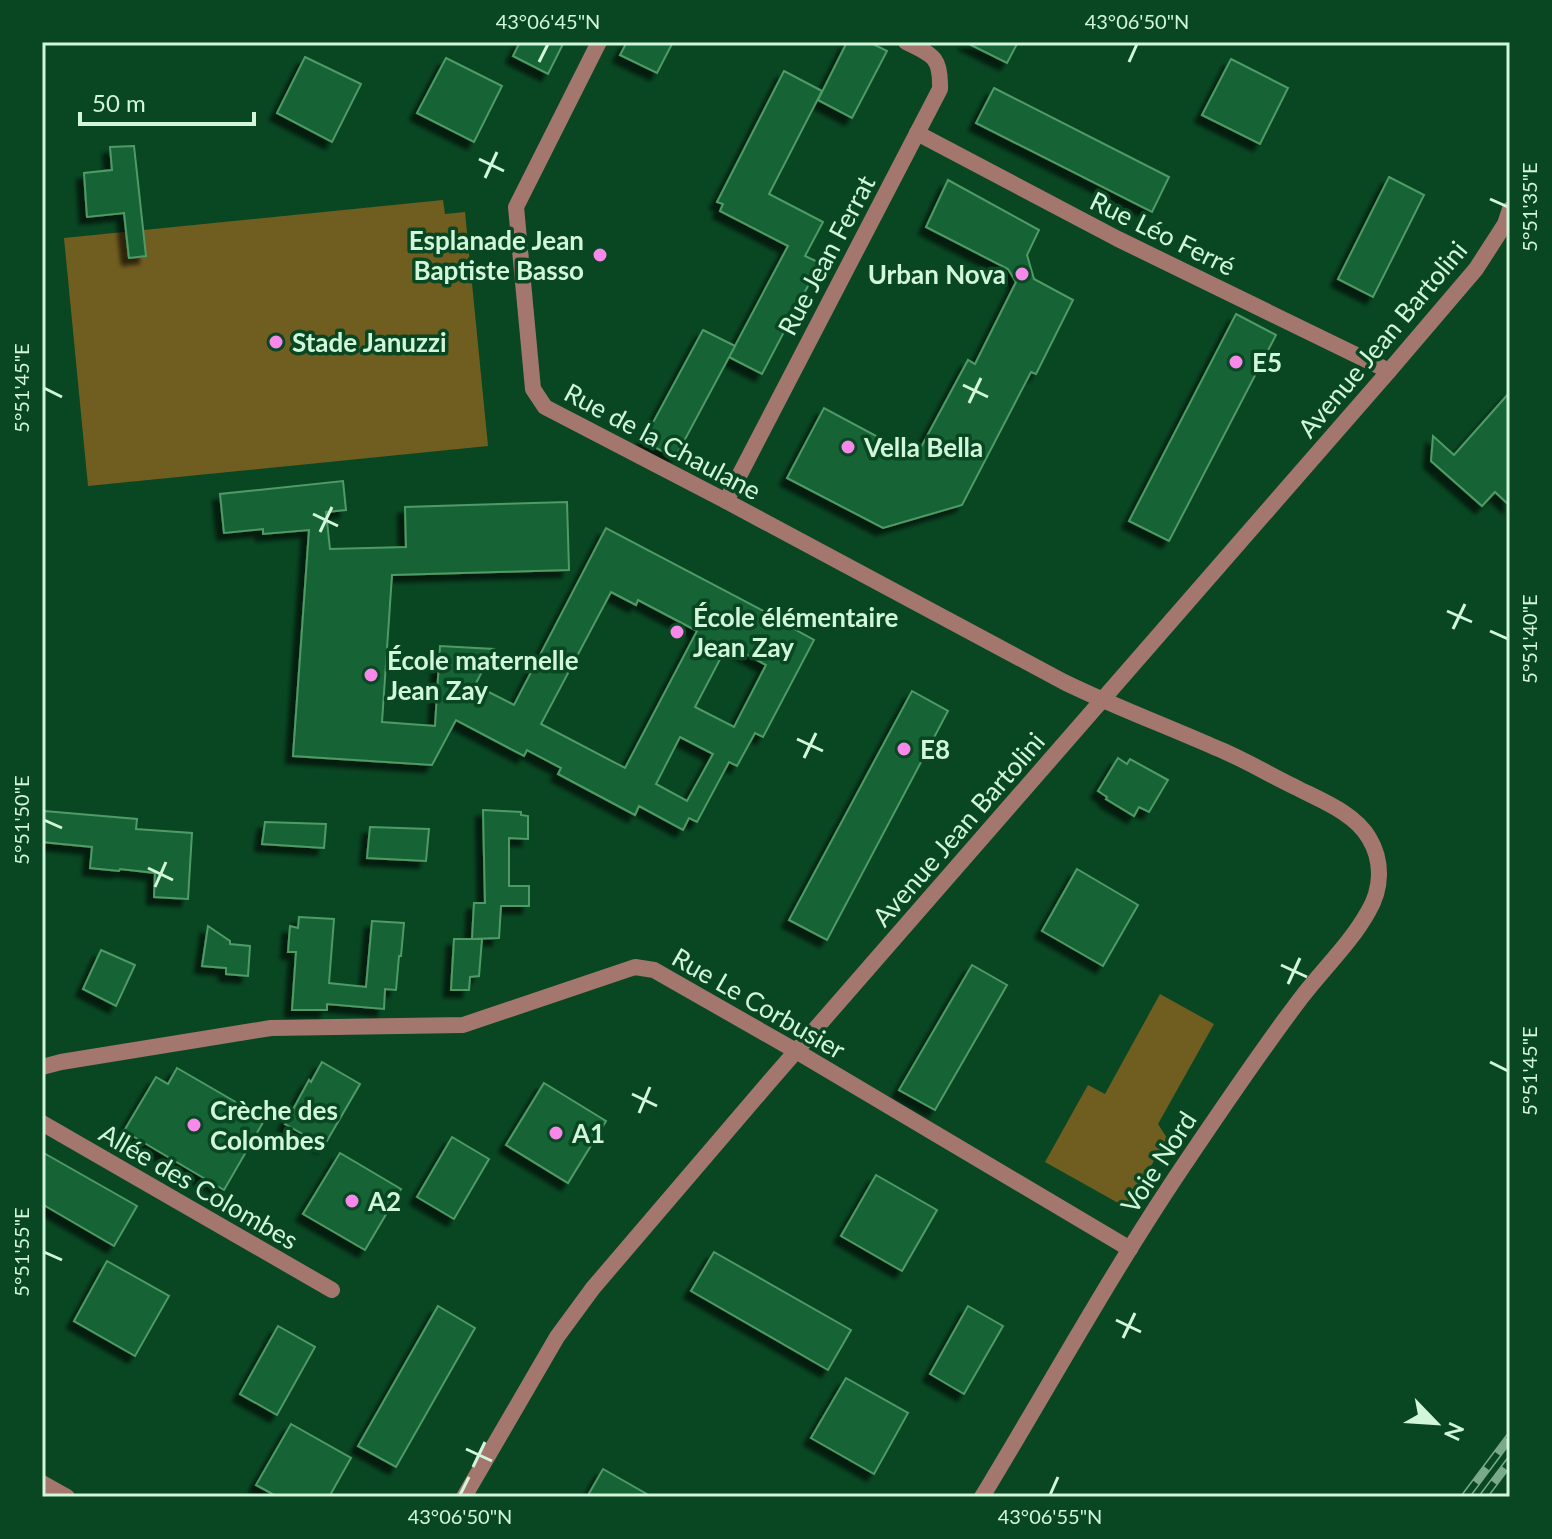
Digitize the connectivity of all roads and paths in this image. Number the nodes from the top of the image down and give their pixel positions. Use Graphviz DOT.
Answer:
graph roads {
  1 [pos="599,42"];
  2 [pos="906,42"];
  3 [pos="917,133"];
  4 [pos="1510,209"];
  5 [pos="1389,371"];
  6 [pos="726,501"];
  7 [pos="1102,701"];
  8 [pos="1379,862"];
  9 [pos="796,1051"];
  10 [pos="42,1067"];
  11 [pos="42,1123"];
  12 [pos="1130,1249"];
  13 [pos="332,1290"];
  14 [pos="42,1483"];
  15 [pos="67,1497"];
  16 [pos="464,1497"];
  17 [pos="982,1497"];
  1 -- 6 [label="street, Rue de la Chaulane"];
  2 -- 3 [label="street, Rue Jean Ferrat"];
  3 -- 5 [label="street, Rue Léo Ferré"];
  3 -- 6 [label="street, Rue Jean Ferrat"];
  4 -- 5 [label="street, Avenue Jean Bartolini"];
  5 -- 7 [label="street, Avenue Jean Bartolini"];
  6 -- 7 [label="street, Rue de la Chaulane"];
  7 -- 8 [label="street, Rue de la Chaulane"];
  7 -- 9 [label="street, Avenue Jean Bartolini"];
  8 -- 12 [label="street, Voie Nord"];
  9 -- 10 [label="street, Rue Le Corbusier"];
  9 -- 12 [label="street, Rue Le Corbusier"];
  9 -- 16 [label="street, Avenue Jean Bartolini"];
  11 -- 13 [label="street, Allée des Colombes"];
  12 -- 17 [label="street, Voie Nord"];
  14 -- 15 [label="street"];
}
